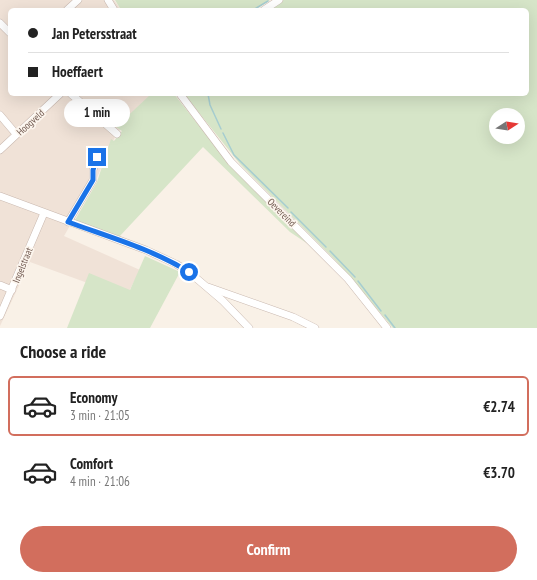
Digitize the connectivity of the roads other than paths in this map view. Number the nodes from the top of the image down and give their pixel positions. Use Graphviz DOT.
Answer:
graph roads {
  1 [pos="78,0"];
  2 [pos="279,0"];
  3 [pos="69,8"];
  4 [pos="267,8"];
  5 [pos="0,23"];
  6 [pos="8,31"];
  7 [pos="58,96"];
  8 [pos="73,96"];
  9 [pos="182,96"];
  10 [pos="0,115"];
  11 [pos="16,134"];
  12 [pos="117,134"];
  13 [pos="0,150"];
  14 [pos="97,157"];
  15 [pos="0,197"];
  16 [pos="44,213"];
  17 [pos="68,222"];
  18 [pos="0,285"];
  19 [pos="204,285"];
  20 [pos="12,290"];
  21 [pos="0,316"];
  22 [pos="249,328"];
  23 [pos="315,328"];
  24 [pos="387,328"];
  1 -- 3 [label="street"];
  2 -- 4 [label="street"];
  5 -- 6 [label="street"];
  7 -- 11 [label="street, Hoogveld"];
  8 -- 12 [label="street"];
  9 -- 24 [label="street, Oevereind"];
  10 -- 11 [label="street"];
  11 -- 13 [label="street, Hoogveld"];
  14 -- 17 [label="street"];
  15 -- 16 [label="street"];
  16 -- 17 [label="street"];
  16 -- 20 [label="street, Ingelstraat"];
  17 -- 19 [label="street"];
  18 -- 20 [label="street"];
  19 -- 22 [label="street"];
  19 -- 23 [label="street"];
  20 -- 21 [label="street, Ingelstraat"];
}
